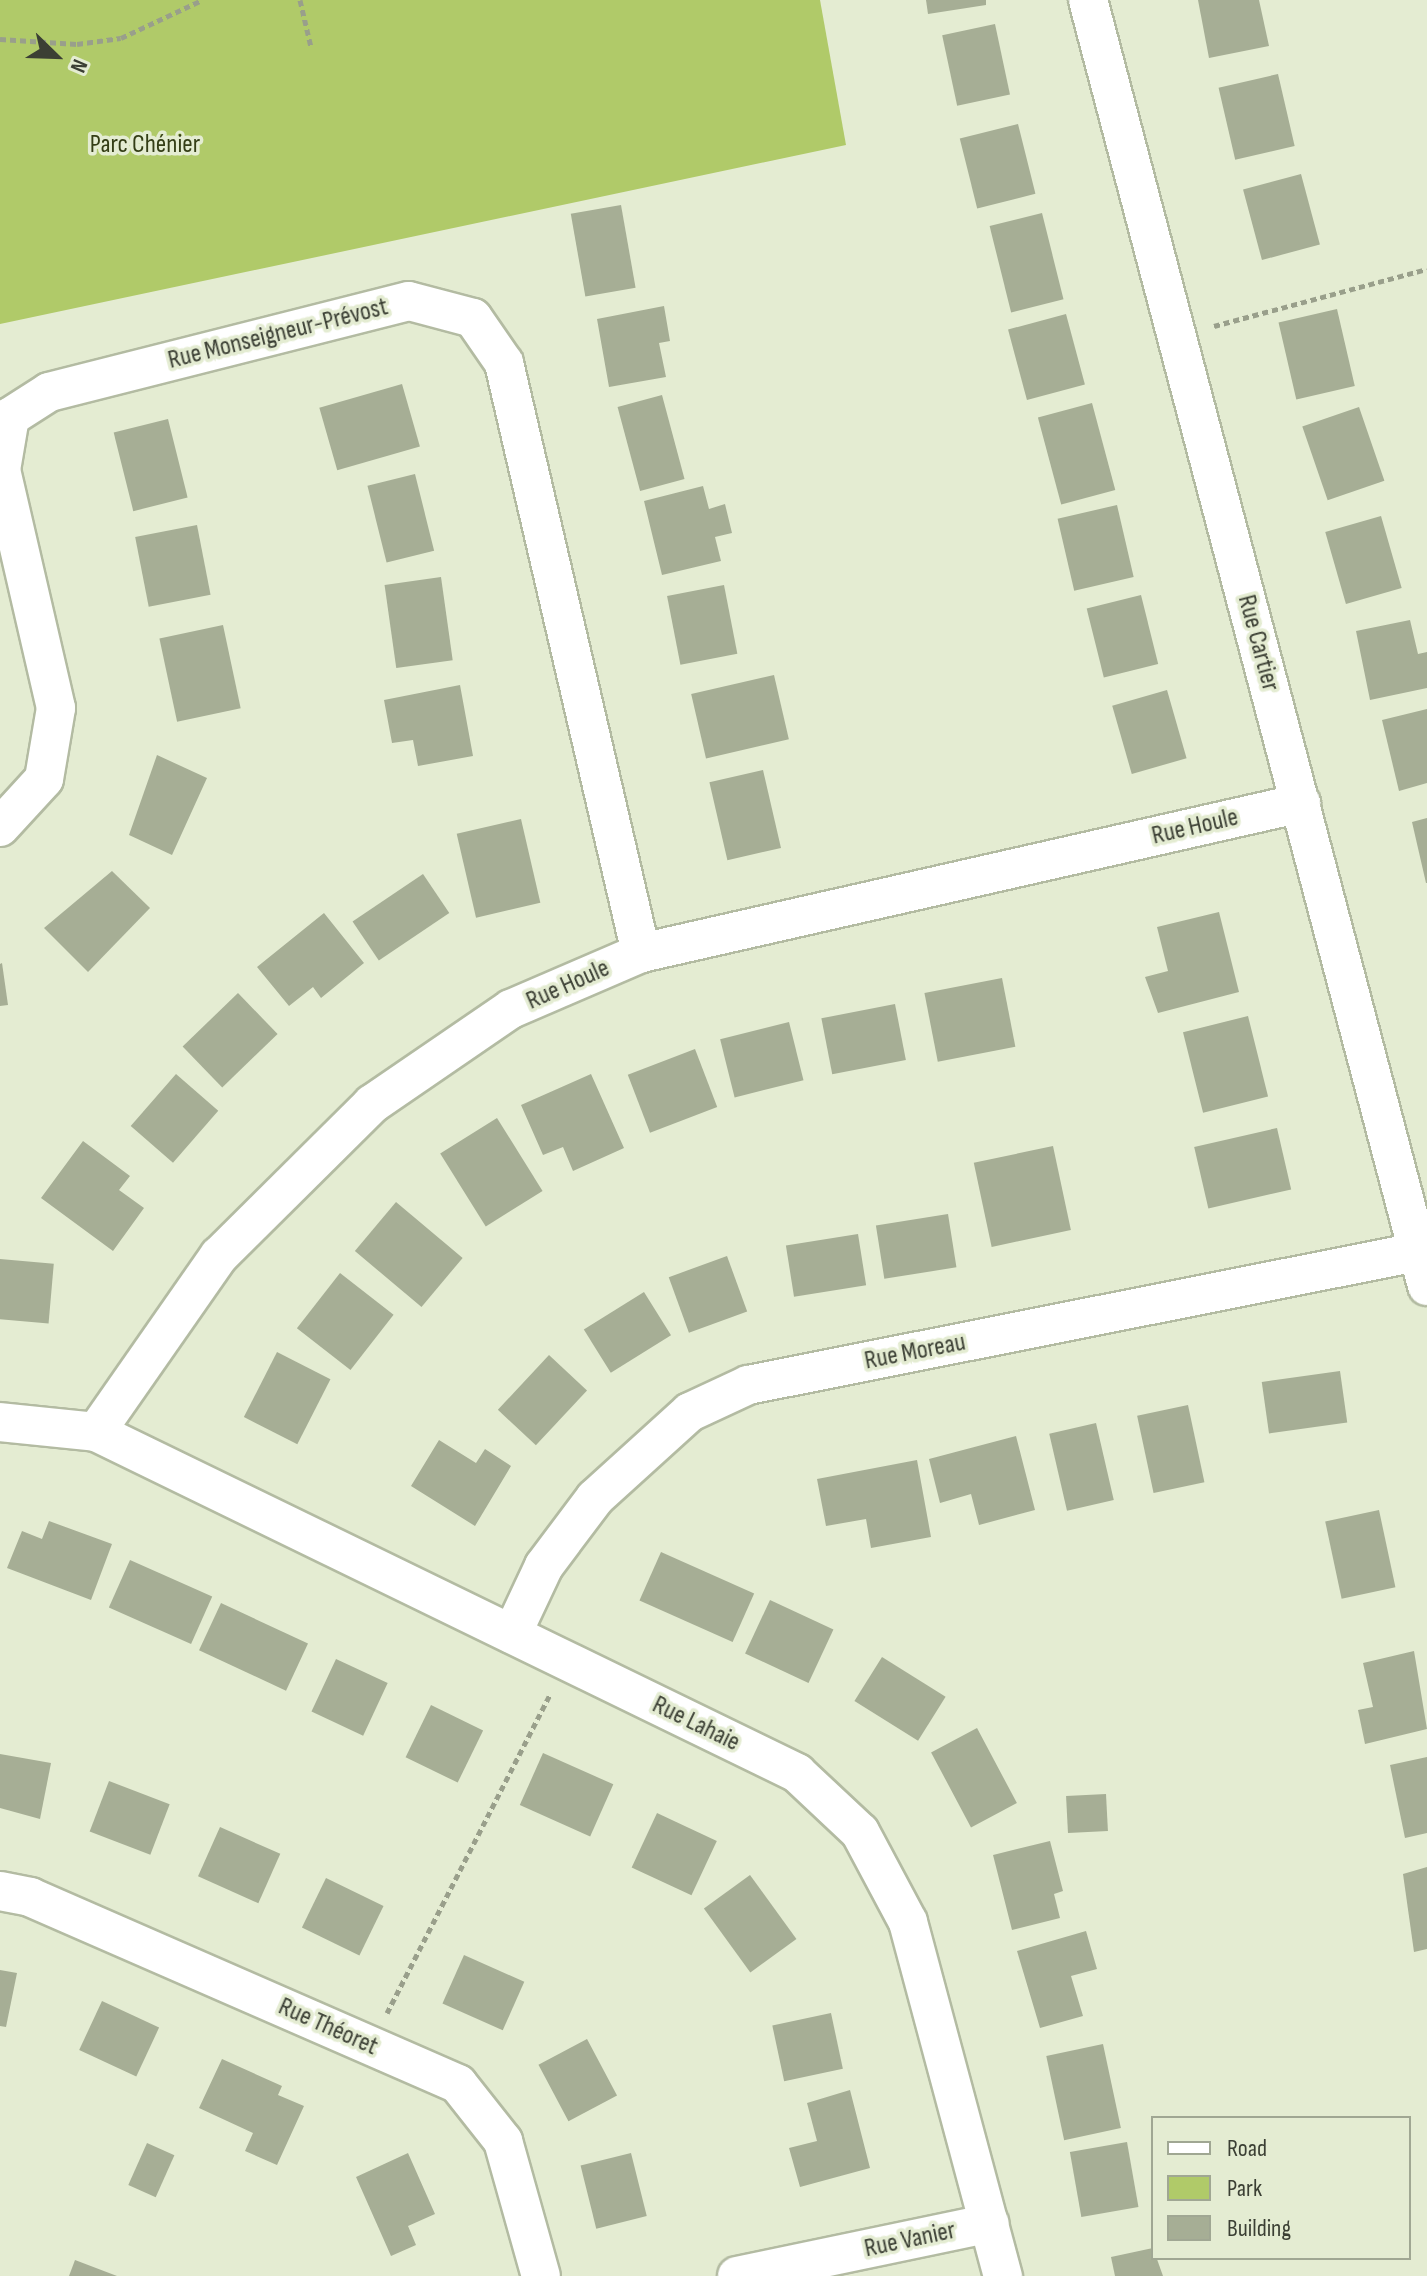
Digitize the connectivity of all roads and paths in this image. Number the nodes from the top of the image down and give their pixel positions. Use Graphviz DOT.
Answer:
graph roads {
  1 [pos="202,0"];
  2 [pos="300,0"];
  3 [pos="1088,0"];
  4 [pos="0,39"];
  5 [pos="311,47"];
  6 [pos="1427,269"];
  7 [pos="1175,337"];
  8 [pos="1301,803"];
  9 [pos="0,827"];
  10 [pos="641,953"];
  11 [pos="1424,1263"];
  12 [pos="0,1422"];
  13 [pos="96,1432"];
  14 [pos="512,1634"];
  15 [pos="566,1661"];
  16 [pos="0,1891"];
  17 [pos="370,2046"];
  18 [pos="990,2223"];
  19 [pos="541,2276"];
  20 [pos="737,2276"];
  21 [pos="1003,2276"];
  1 -- 4 [label="path"];
  2 -- 5 [label="path"];
  3 -- 7 [label="street, Rue Cartier"];
  6 -- 7 [label="path"];
  7 -- 8 [label="street, Rue Cartier"];
  8 -- 10 [label="street, Rue Houle"];
  8 -- 11 [label="street, Rue Cartier"];
  9 -- 10 [label="street, Rue Monseigneur-Prévost"];
  10 -- 13 [label="street, Rue Houle"];
  11 -- 14 [label="street, Rue Moreau"];
  12 -- 13 [label="street"];
  13 -- 14 [label="street, Rue Lahaie"];
  14 -- 15 [label="street, Rue Lahaie"];
  15 -- 17 [label="path"];
  15 -- 18 [label="street, Rue Lahaie"];
  16 -- 17 [label="street, Rue Théoret"];
  17 -- 19 [label="street, Rue Théoret"];
  18 -- 20 [label="street, Rue Vanier"];
  18 -- 21 [label="street, Rue Lahaie"];
}
